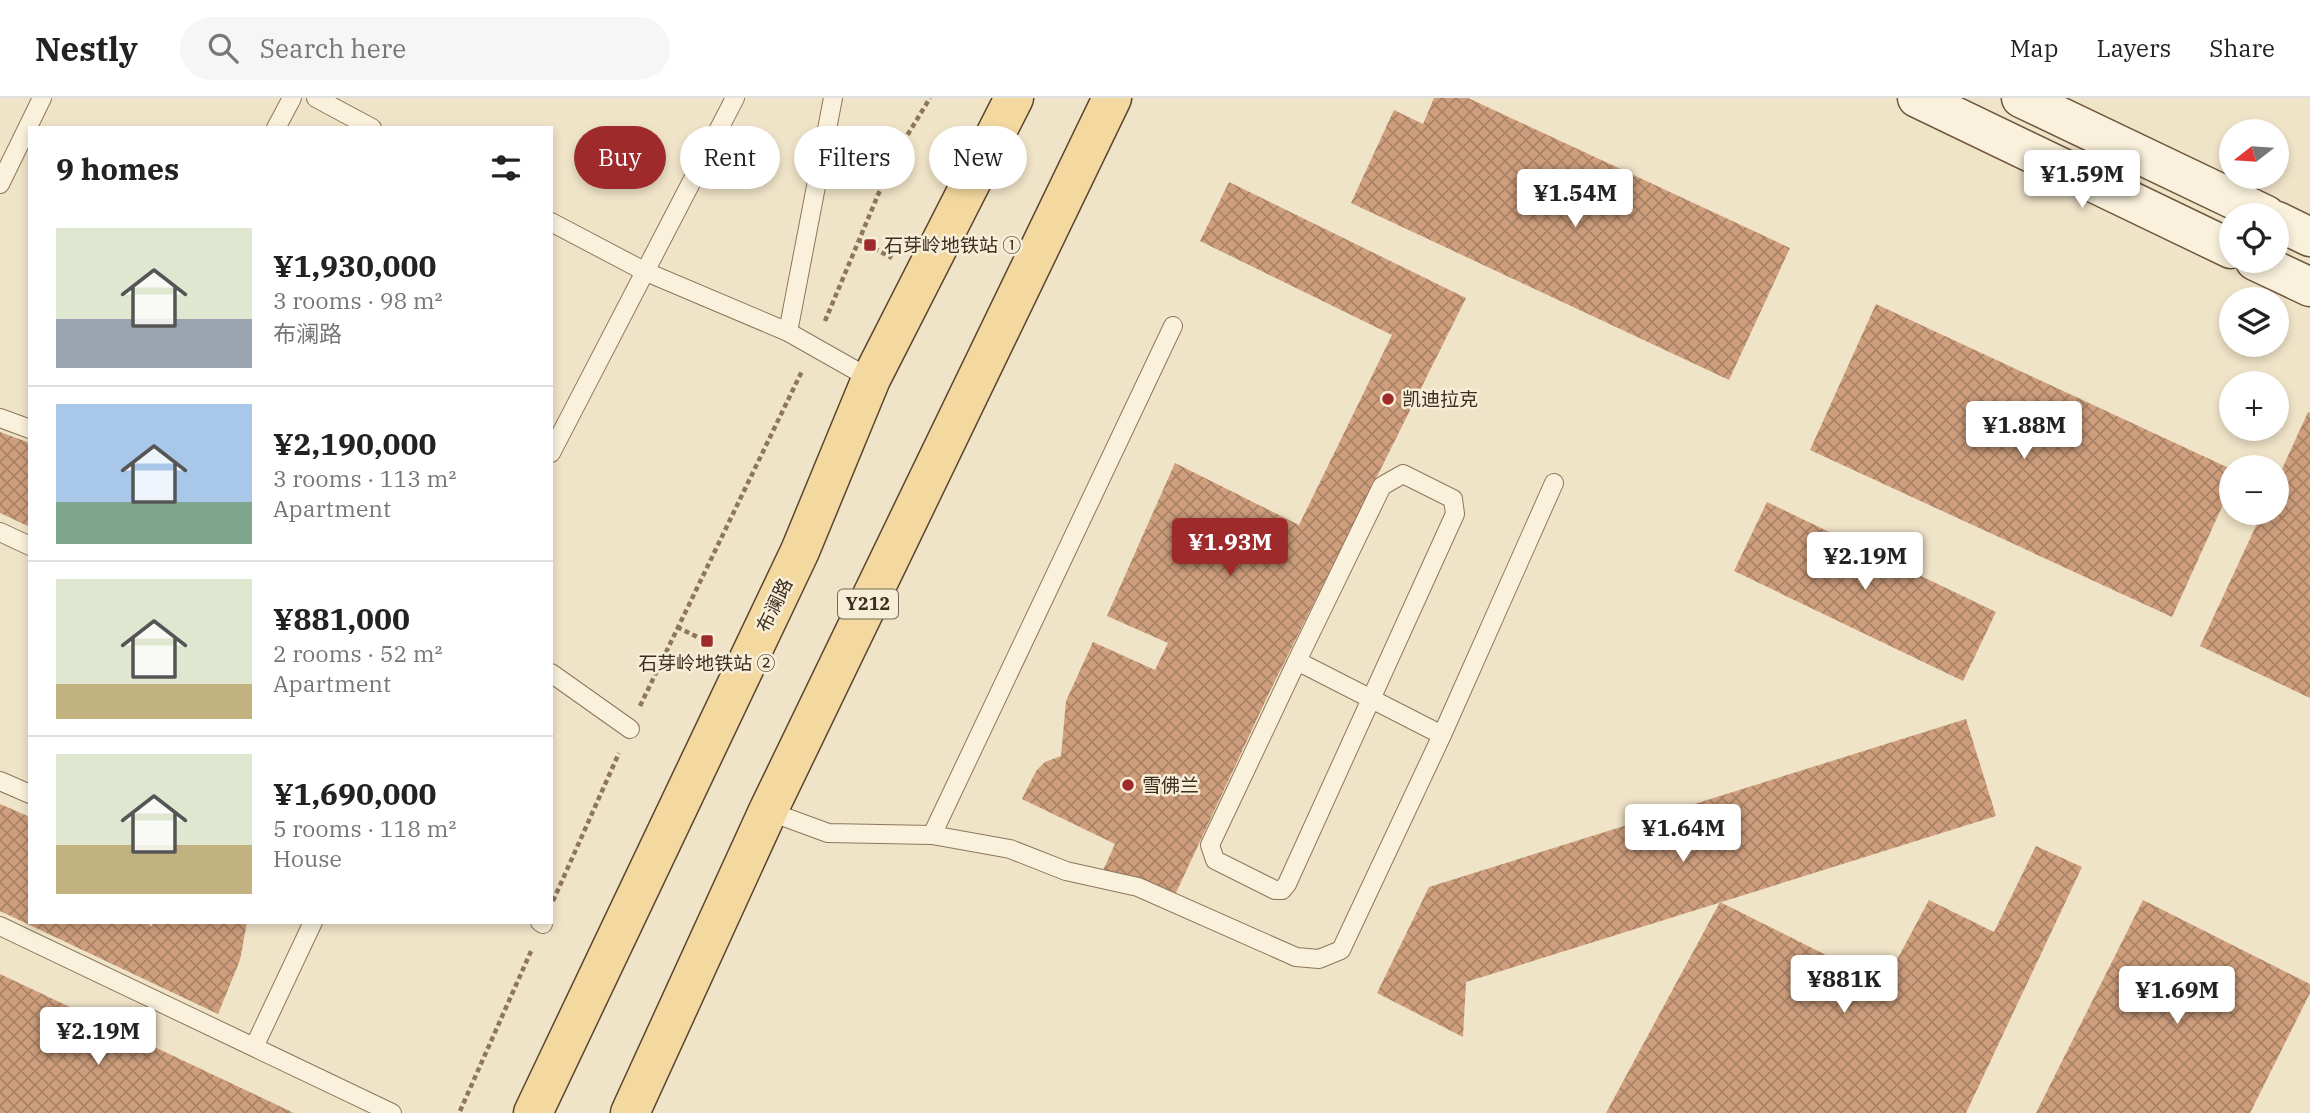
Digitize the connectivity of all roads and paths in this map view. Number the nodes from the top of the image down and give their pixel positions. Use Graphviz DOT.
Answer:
graph roads {
  1 [pos="42,98"];
  2 [pos="292,98"];
  3 [pos="316,98"];
  4 [pos="735,98"];
  5 [pos="833,98"];
  6 [pos="930,98"];
  7 [pos="1014,98"];
  8 [pos="1112,98"];
  9 [pos="1917,98"];
  10 [pos="2021,98"];
  11 [pos="28,126"];
  12 [pos="277,126"];
  13 [pos="368,126"];
  14 [pos="28,127"];
  15 [pos="0,184"];
  16 [pos="2241,203"];
  17 [pos="553,223"];
  18 [pos="2289,226"];
  19 [pos="2310,237"];
  20 [pos="2219,243"];
  21 [pos="644,271"];
  22 [pos="2280,273"];
  23 [pos="2310,287"];
  24 [pos="1172,326"];
  25 [pos="788,331"];
  26 [pos="814,346"];
  27 [pos="871,379"];
  28 [pos="0,418"];
  29 [pos="28,428"];
  30 [pos="553,449"];
  31 [pos="1554,482"];
  32 [pos="0,532"];
  33 [pos="28,545"];
  34 [pos="1297,661"];
  35 [pos="553,674"];
  36 [pos="1371,698"];
  37 [pos="630,729"];
  38 [pos="1442,735"];
  39 [pos="0,781"];
  40 [pos="28,793"];
  41 [pos="768,811"];
  42 [pos="932,835"];
  43 [pos="553,901"];
  44 [pos="312,924"];
  45 [pos="541,924"];
  46 [pos="0,926"];
  47 [pos="255,1045"];
  48 [pos="460,1111"];
  49 [pos="392,1113"];
  50 [pos="533,1113"];
  51 [pos="630,1113"];
  1 -- 11 [label="lane"];
  2 -- 12 [label="lane"];
  3 -- 13 [label="lane"];
  4 -- 21 [label="lane"];
  5 -- 25 [label="lane"];
  6 -- 26 [label="path"];
  7 -- 27 [label="main road, 布澜路"];
  8 -- 41 [label="main road, Y212"];
  9 -- 20 [label="main road"];
  10 -- 16 [label="main road"];
  14 -- 15 [label="lane"];
  17 -- 21 [label="lane"];
  18 -- 19 [label="main road"];
  21 -- 25 [label="lane"];
  21 -- 30 [label="lane"];
  22 -- 23 [label="main road"];
  24 -- 42 [label="lane"];
  25 -- 26 [label="lane"];
  26 -- 27 [label="lane"];
  26 -- 37 [label="path"];
  27 -- 50 [label="main road, 布澜路"];
  28 -- 29 [label="lane"];
  31 -- 38 [label="lane"];
  32 -- 33 [label="lane"];
  34 -- 36 [label="lane"];
  34 -- 36 [label="lane"];
  34 -- 36 [label="lane"];
  35 -- 37 [label="lane"];
  36 -- 38 [label="lane"];
  37 -- 43 [label="path"];
  38 -- 42 [label="lane"];
  39 -- 40 [label="lane"];
  41 -- 42 [label="lane"];
  41 -- 51 [label="main road, Y212"];
  44 -- 47 [label="lane"];
  45 -- 48 [label="path"];
  46 -- 47 [label="lane"];
  47 -- 49 [label="lane"];
}
